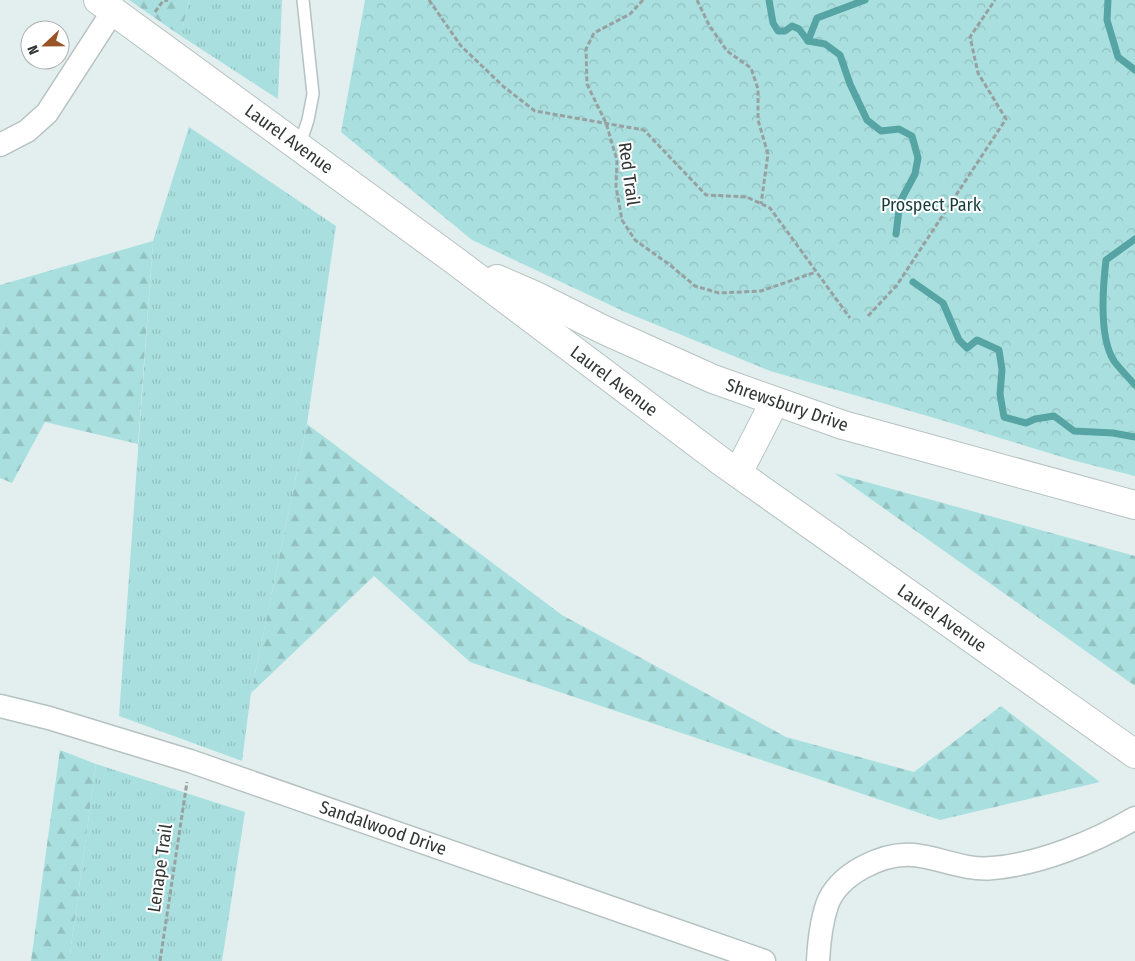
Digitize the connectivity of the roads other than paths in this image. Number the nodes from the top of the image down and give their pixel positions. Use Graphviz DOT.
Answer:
graph roads {
  1 [pos="303,0"];
  2 [pos="106,5"];
  3 [pos="0,144"];
  4 [pos="299,147"];
  5 [pos="454,260"];
  6 [pos="775,401"];
  7 [pos="738,473"];
  8 [pos="1135,505"];
  9 [pos="0,706"];
  10 [pos="1135,754"];
  11 [pos="1135,818"];
  12 [pos="764,961"];
  13 [pos="818,961"];
  1 -- 4 [label="lane"];
  2 -- 3 [label="street"];
  2 -- 4 [label="main road, Laurel Avenue"];
  4 -- 5 [label="main road, Laurel Avenue"];
  5 -- 6 [label="main road, Shrewsbury Drive"];
  5 -- 7 [label="main road, Laurel Avenue"];
  6 -- 7 [label="main road"];
  6 -- 8 [label="main road, Shrewsbury Drive"];
  7 -- 10 [label="main road, Laurel Avenue"];
  9 -- 12 [label="street, Sandalwood Drive"];
  11 -- 13 [label="street"];
}
